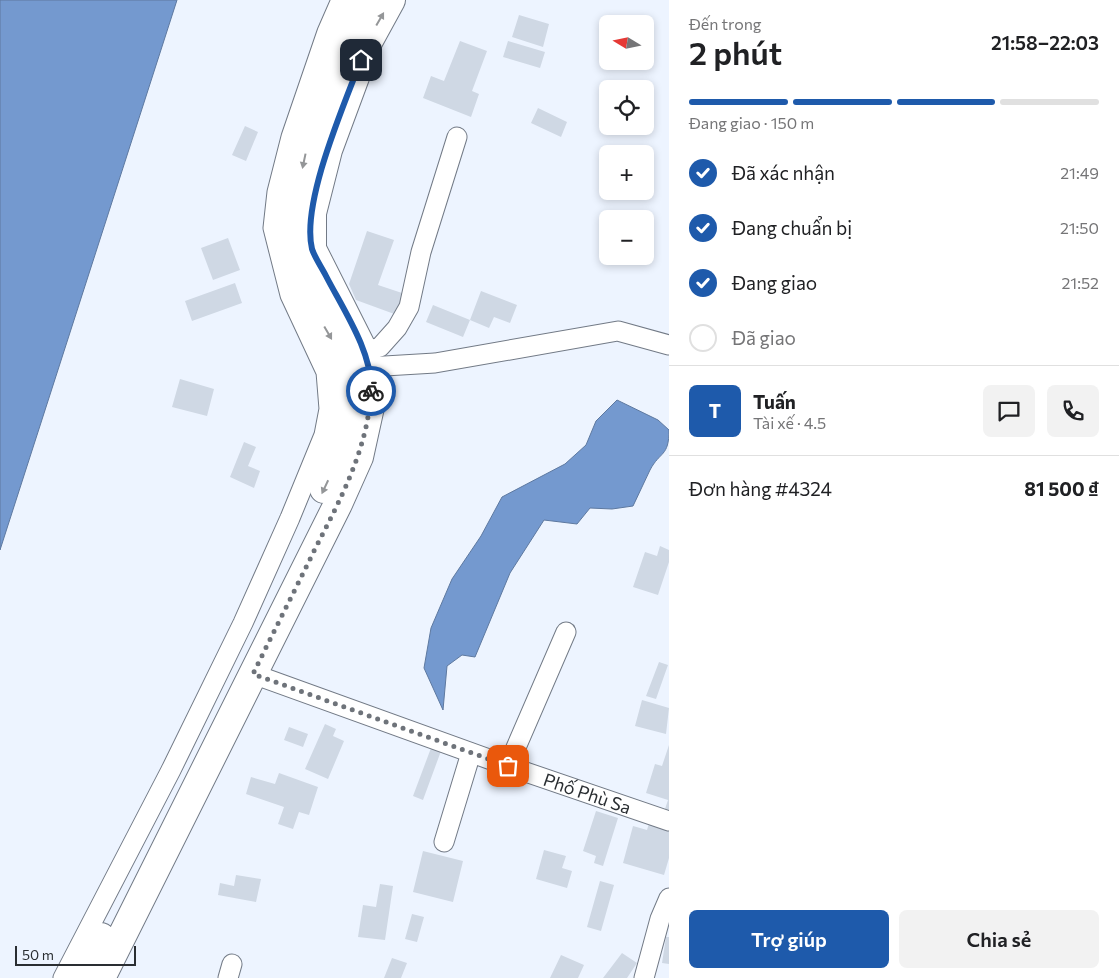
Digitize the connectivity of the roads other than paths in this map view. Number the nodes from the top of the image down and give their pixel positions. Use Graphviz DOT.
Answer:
graph roads {
  1 [pos="341,0"];
  2 [pos="362,0"];
  3 [pos="391,0"];
  4 [pos="457,136"];
  5 [pos="669,345"];
  6 [pos="366,359"];
  7 [pos="566,632"];
  8 [pos="253,674"];
  9 [pos="471,753"];
  10 [pos="508,766"];
  11 [pos="669,821"];
  12 [pos="444,842"];
  13 [pos="669,898"];
  14 [pos="63,978"];
  15 [pos="79,978"];
  16 [pos="101,978"];
  17 [pos="644,978"];
  1 -- 14 [label="street"];
  2 -- 15 [label="main road, one-way"];
  6 -- 3 [label="main road, one-way"];
  4 -- 6 [label="street"];
  5 -- 6 [label="street"];
  6 -- 8 [label="main road"];
  7 -- 10 [label="street"];
  8 -- 9 [label="street, Phố Phù Sa"];
  8 -- 16 [label="main road"];
  9 -- 10 [label="street, Phố Phù Sa"];
  9 -- 12 [label="street"];
  10 -- 11 [label="street, Phố Phù Sa"];
  13 -- 17 [label="street"];
}
